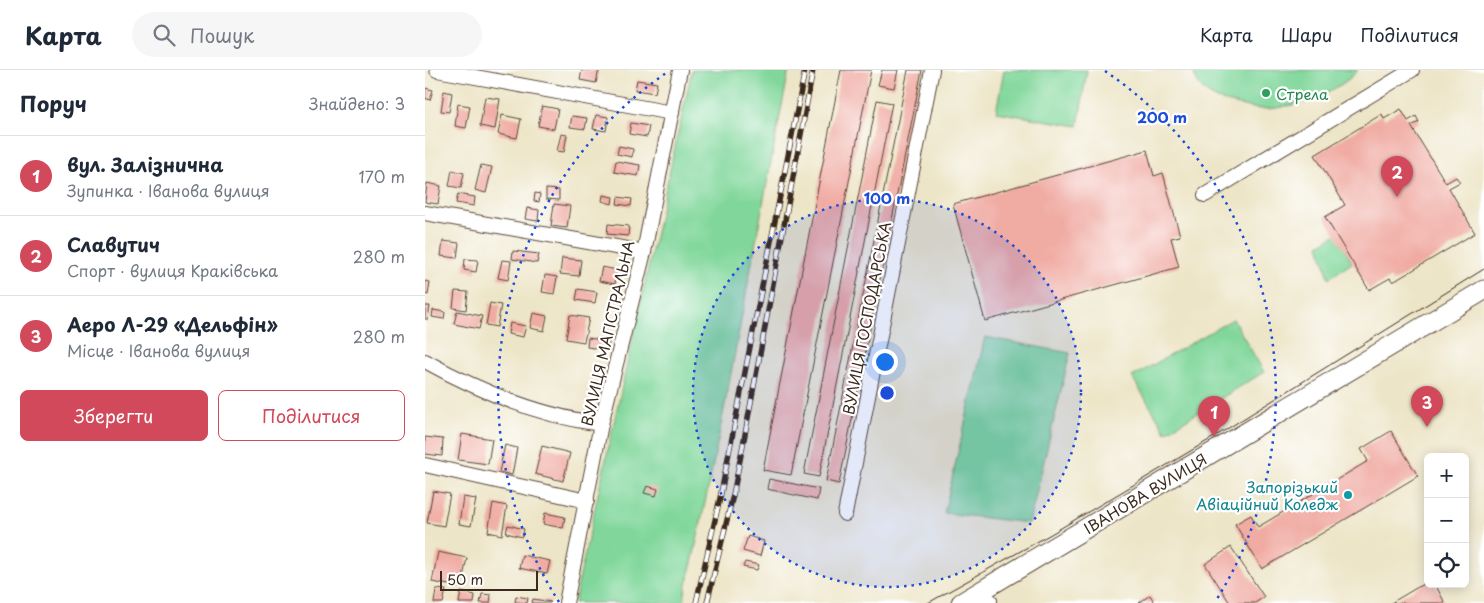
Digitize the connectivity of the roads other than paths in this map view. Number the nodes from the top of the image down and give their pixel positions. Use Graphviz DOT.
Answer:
graph roads {
  1 [pos="437,70"];
  2 [pos="680,70"];
  3 [pos="932,70"];
  4 [pos="1412,70"];
  5 [pos="672,113"];
  6 [pos="1205,195"];
  7 [pos="425,213"];
  8 [pos="644,252"];
  9 [pos="1484,290"];
  10 [pos="1484,302"];
  11 [pos="425,361"];
  12 [pos="601,424"];
  13 [pos="425,465"];
  14 [pos="587,501"];
  15 [pos="845,514"];
  16 [pos="997,582"];
  17 [pos="987,602"];
  18 [pos="566,603"];
  19 [pos="961,603"];
  1 -- 5 [label="street"];
  2 -- 5 [label="street, ВУЛИЦЯ МАГІСТРАЛЬНА"];
  3 -- 15 [label="street, ВУЛИЦЯ ГОСПОДАРСЬКА"];
  4 -- 6 [label="street"];
  5 -- 8 [label="street, ВУЛИЦЯ МАГІСТРАЛЬНА"];
  7 -- 8 [label="street"];
  8 -- 12 [label="street, ВУЛИЦЯ МАГІСТРАЛЬНА"];
  9 -- 16 [label="main road, ІВАНОВА ВУЛИЦЯ"];
  10 -- 17 [label="main road, ІВАНОВА ВУЛИЦЯ"];
  11 -- 12 [label="street"];
  12 -- 14 [label="street, ВУЛИЦЯ МАГІСТРАЛЬНА"];
  13 -- 14 [label="street"];
  14 -- 18 [label="street, ВУЛИЦЯ МАГІСТРАЛЬНА"];
  16 -- 17 [label="street"];
  16 -- 19 [label="main road, ІВАНОВА ВУЛИЦЯ"];
}
